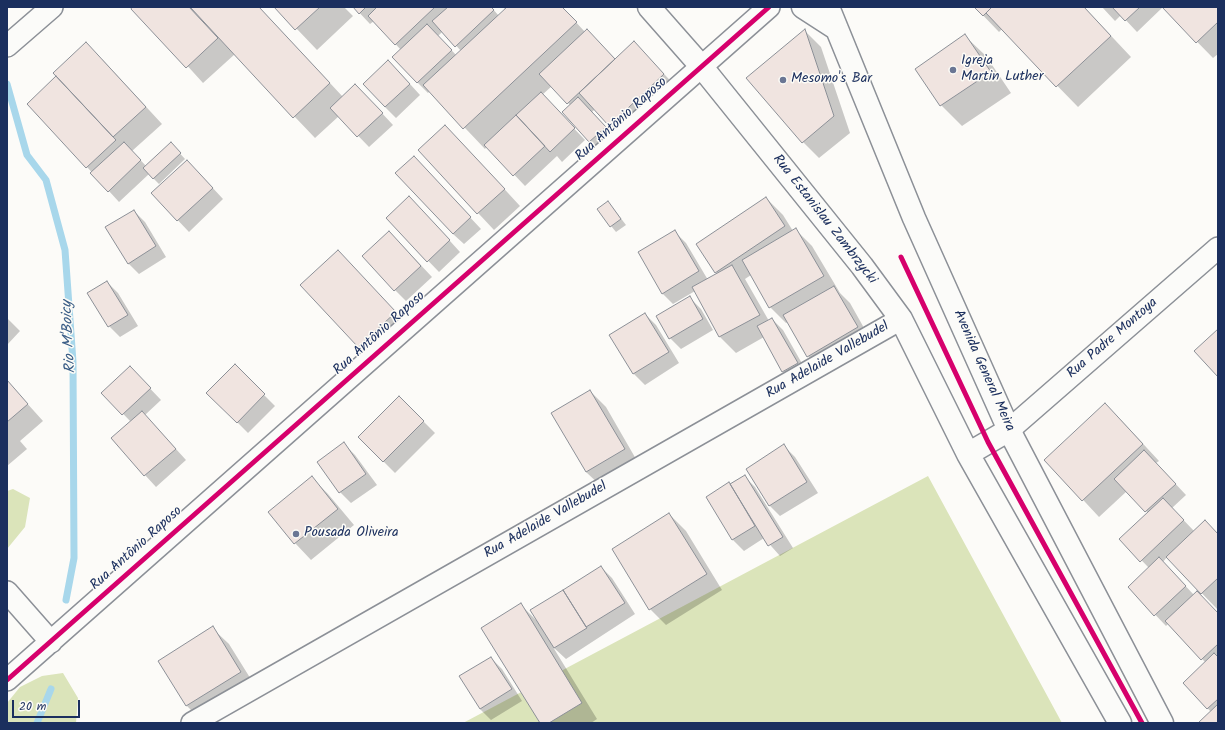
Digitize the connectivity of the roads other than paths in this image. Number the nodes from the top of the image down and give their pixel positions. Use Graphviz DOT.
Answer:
graph roads {
  1 [pos="52,7"];
  2 [pos="649,7"];
  3 [pos="769,7"];
  4 [pos="803,7"];
  5 [pos="828,7"];
  6 [pos="837,29"];
  7 [pos="7,46"];
  8 [pos="702,66"];
  9 [pos="1218,248"];
  10 [pos="901,319"];
  11 [pos="1009,430"];
  12 [pos="968,454"];
  13 [pos="7,592"];
  14 [pos="51,642"];
  15 [pos="7,680"];
  16 [pos="192,723"];
  17 [pos="1120,723"];
  18 [pos="1162,723"];
  1 -- 7 [label="street"];
  2 -- 8 [label="main road, Rua Estanislau Zambrzycki"];
  3 -- 8 [label="street, Rua Antônio Raposo"];
  4 -- 6 [label="main road"];
  5 -- 6 [label="main road, Avenida General Meira"];
  6 -- 11 [label="main road, Avenida General Meira"];
  8 -- 10 [label="main road, Rua Estanislau Zambrzycki"];
  8 -- 14 [label="street, Rua Antônio Raposo"];
  9 -- 11 [label="street, Rua Padre Montoya"];
  10 -- 12 [label="main road, Rua Estanislau Zambrzycki"];
  10 -- 16 [label="street, Rua Adelaide Vallebudel"];
  11 -- 12 [label="main road"];
  11 -- 18 [label="main road, Avenida General Meira"];
  12 -- 17 [label="main road"];
  13 -- 14 [label="street"];
  14 -- 15 [label="street, Rua Antônio Raposo"];
}
